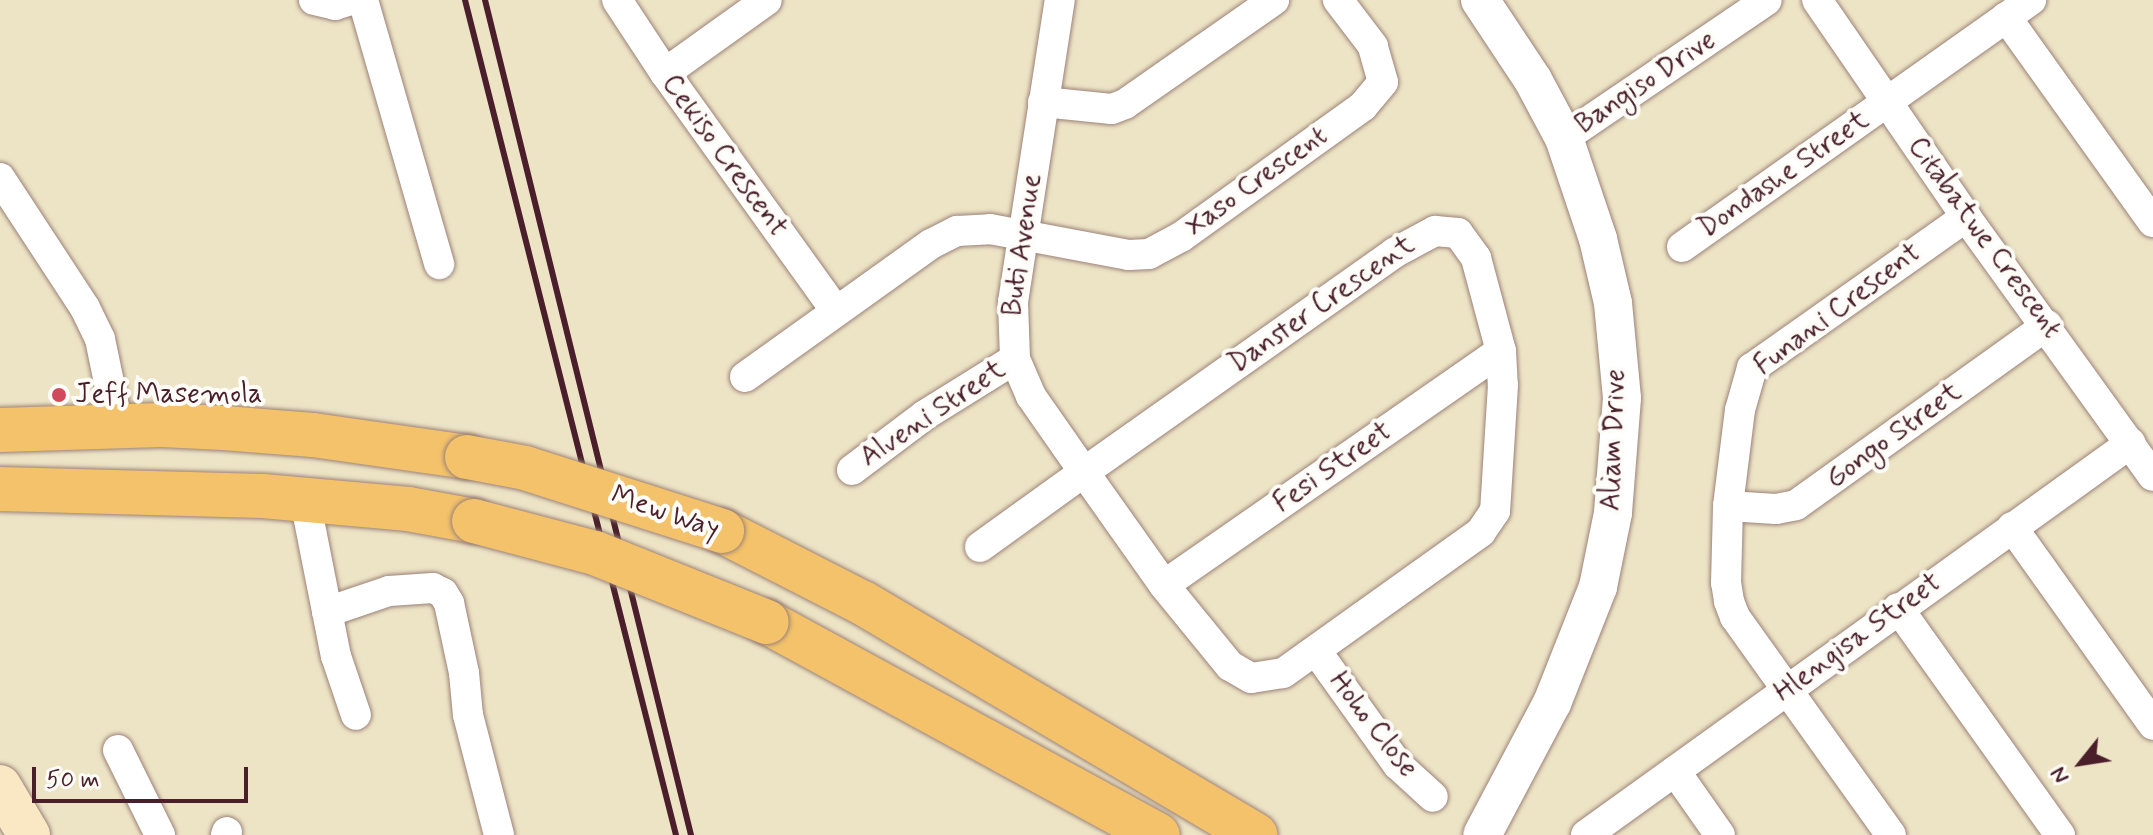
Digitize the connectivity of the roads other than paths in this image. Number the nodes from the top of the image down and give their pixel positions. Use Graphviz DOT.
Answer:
graph roads {
  1 [pos="314,0"];
  2 [pos="351,0"];
  3 [pos="363,0"];
  4 [pos="617,0"];
  5 [pos="767,0"];
  6 [pos="1060,0"];
  7 [pos="1274,0"];
  8 [pos="1338,0"];
  9 [pos="1480,0"];
  10 [pos="1767,0"];
  11 [pos="1817,0"];
  12 [pos="2031,0"];
  13 [pos="2006,17"];
  14 [pos="665,73"];
  15 [pos="1043,102"];
  16 [pos="1887,103"];
  17 [pos="1564,138"];
  18 [pos="0,178"];
  19 [pos="1966,217"];
  20 [pos="2153,222"];
  21 [pos="1023,237"];
  22 [pos="1682,247"];
  23 [pos="439,264"];
  24 [pos="835,310"];
  25 [pos="2047,325"];
  26 [pos="1501,351"];
  27 [pos="1015,359"];
  28 [pos="745,377"];
  29 [pos="118,426"];
  30 [pos="0,430"];
  31 [pos="2131,443"];
  32 [pos="852,470"];
  33 [pos="1084,472"];
  34 [pos="2153,476"];
  35 [pos="0,489"];
  36 [pos="140,491"];
  37 [pos="305,500"];
  38 [pos="1728,506"];
  39 [pos="0,514"];
  40 [pos="2012,527"];
  41 [pos="980,547"];
  42 [pos="1164,585"];
  43 [pos="1898,608"];
  44 [pos="327,612"];
  45 [pos="1317,652"];
  46 [pos="1788,690"];
  47 [pos="356,715"];
  48 [pos="2153,725"];
  49 [pos="118,750"];
  50 [pos="1675,771"];
  51 [pos="0,786"];
  52 [pos="1433,797"];
  53 [pos="29,835"];
  54 [pos="160,835"];
  55 [pos="499,835"];
  56 [pos="1158,835"];
  57 [pos="1256,835"];
  58 [pos="1482,835"];
  59 [pos="1586,835"];
  60 [pos="1720,835"];
  61 [pos="1891,835"];
  62 [pos="2060,835"];
  1 -- 2 [label="street"];
  3 -- 23 [label="street"];
  4 -- 14 [label="street, Cekiso Crescent"];
  5 -- 14 [label="street"];
  6 -- 15 [label="street, Buti Avenue"];
  7 -- 15 [label="street"];
  8 -- 21 [label="street, Xaso Crescent"];
  9 -- 17 [label="street, Aliam Drive"];
  10 -- 17 [label="street, Bangiso Drive"];
  11 -- 16 [label="street, Citabatwe Crescent"];
  12 -- 13 [label="street, Dondashe Street"];
  13 -- 16 [label="street, Dondashe Street"];
  13 -- 20 [label="street"];
  14 -- 24 [label="street, Cekiso Crescent"];
  15 -- 21 [label="street, Buti Avenue"];
  16 -- 19 [label="street, Citabatwe Crescent"];
  16 -- 22 [label="street, Dondashe Street"];
  17 -- 58 [label="street, Aliam Drive"];
  18 -- 29 [label="street"];
  19 -- 25 [label="street, Citabatwe Crescent"];
  19 -- 38 [label="street, Funani Crescent"];
  21 -- 24 [label="street"];
  21 -- 27 [label="street, Buti Avenue"];
  24 -- 28 [label="street"];
  25 -- 31 [label="street, Citabatwe Crescent"];
  25 -- 38 [label="street, Gongo Street"];
  26 -- 33 [label="street, Danster Crescent"];
  26 -- 42 [label="street, Fesi Street"];
  26 -- 45 [label="street, Danster Crescent"];
  27 -- 32 [label="street, Alveni Street"];
  27 -- 33 [label="street, Buti Avenue"];
  29 -- 30 [label="main road, Mew Way"];
  29 -- 57 [label="main road, Mew Way, bridge"];
  31 -- 34 [label="street, Citabatwe Crescent"];
  31 -- 40 [label="street, Hlengisa Street"];
  33 -- 41 [label="street"];
  33 -- 42 [label="street, Buti Avenue"];
  35 -- 36 [label="main road"];
  36 -- 37 [label="main road"];
  36 -- 39 [label="main road"];
  37 -- 44 [label="street"];
  37 -- 56 [label="main road, bridge"];
  38 -- 46 [label="street, Funani Crescent"];
  40 -- 43 [label="street, Hlengisa Street"];
  40 -- 48 [label="street"];
  42 -- 45 [label="street, Buti Avenue"];
  43 -- 46 [label="street, Hlengisa Street"];
  43 -- 62 [label="street"];
  44 -- 47 [label="street"];
  44 -- 55 [label="street"];
  45 -- 52 [label="street, Hoho Close"];
  46 -- 50 [label="street, Hlengisa Street"];
  46 -- 61 [label="street, Funani Crescent"];
  49 -- 54 [label="street"];
  50 -- 59 [label="street, Hlengisa Street"];
  50 -- 60 [label="street"];
  51 -- 53 [label="main road"];
}
